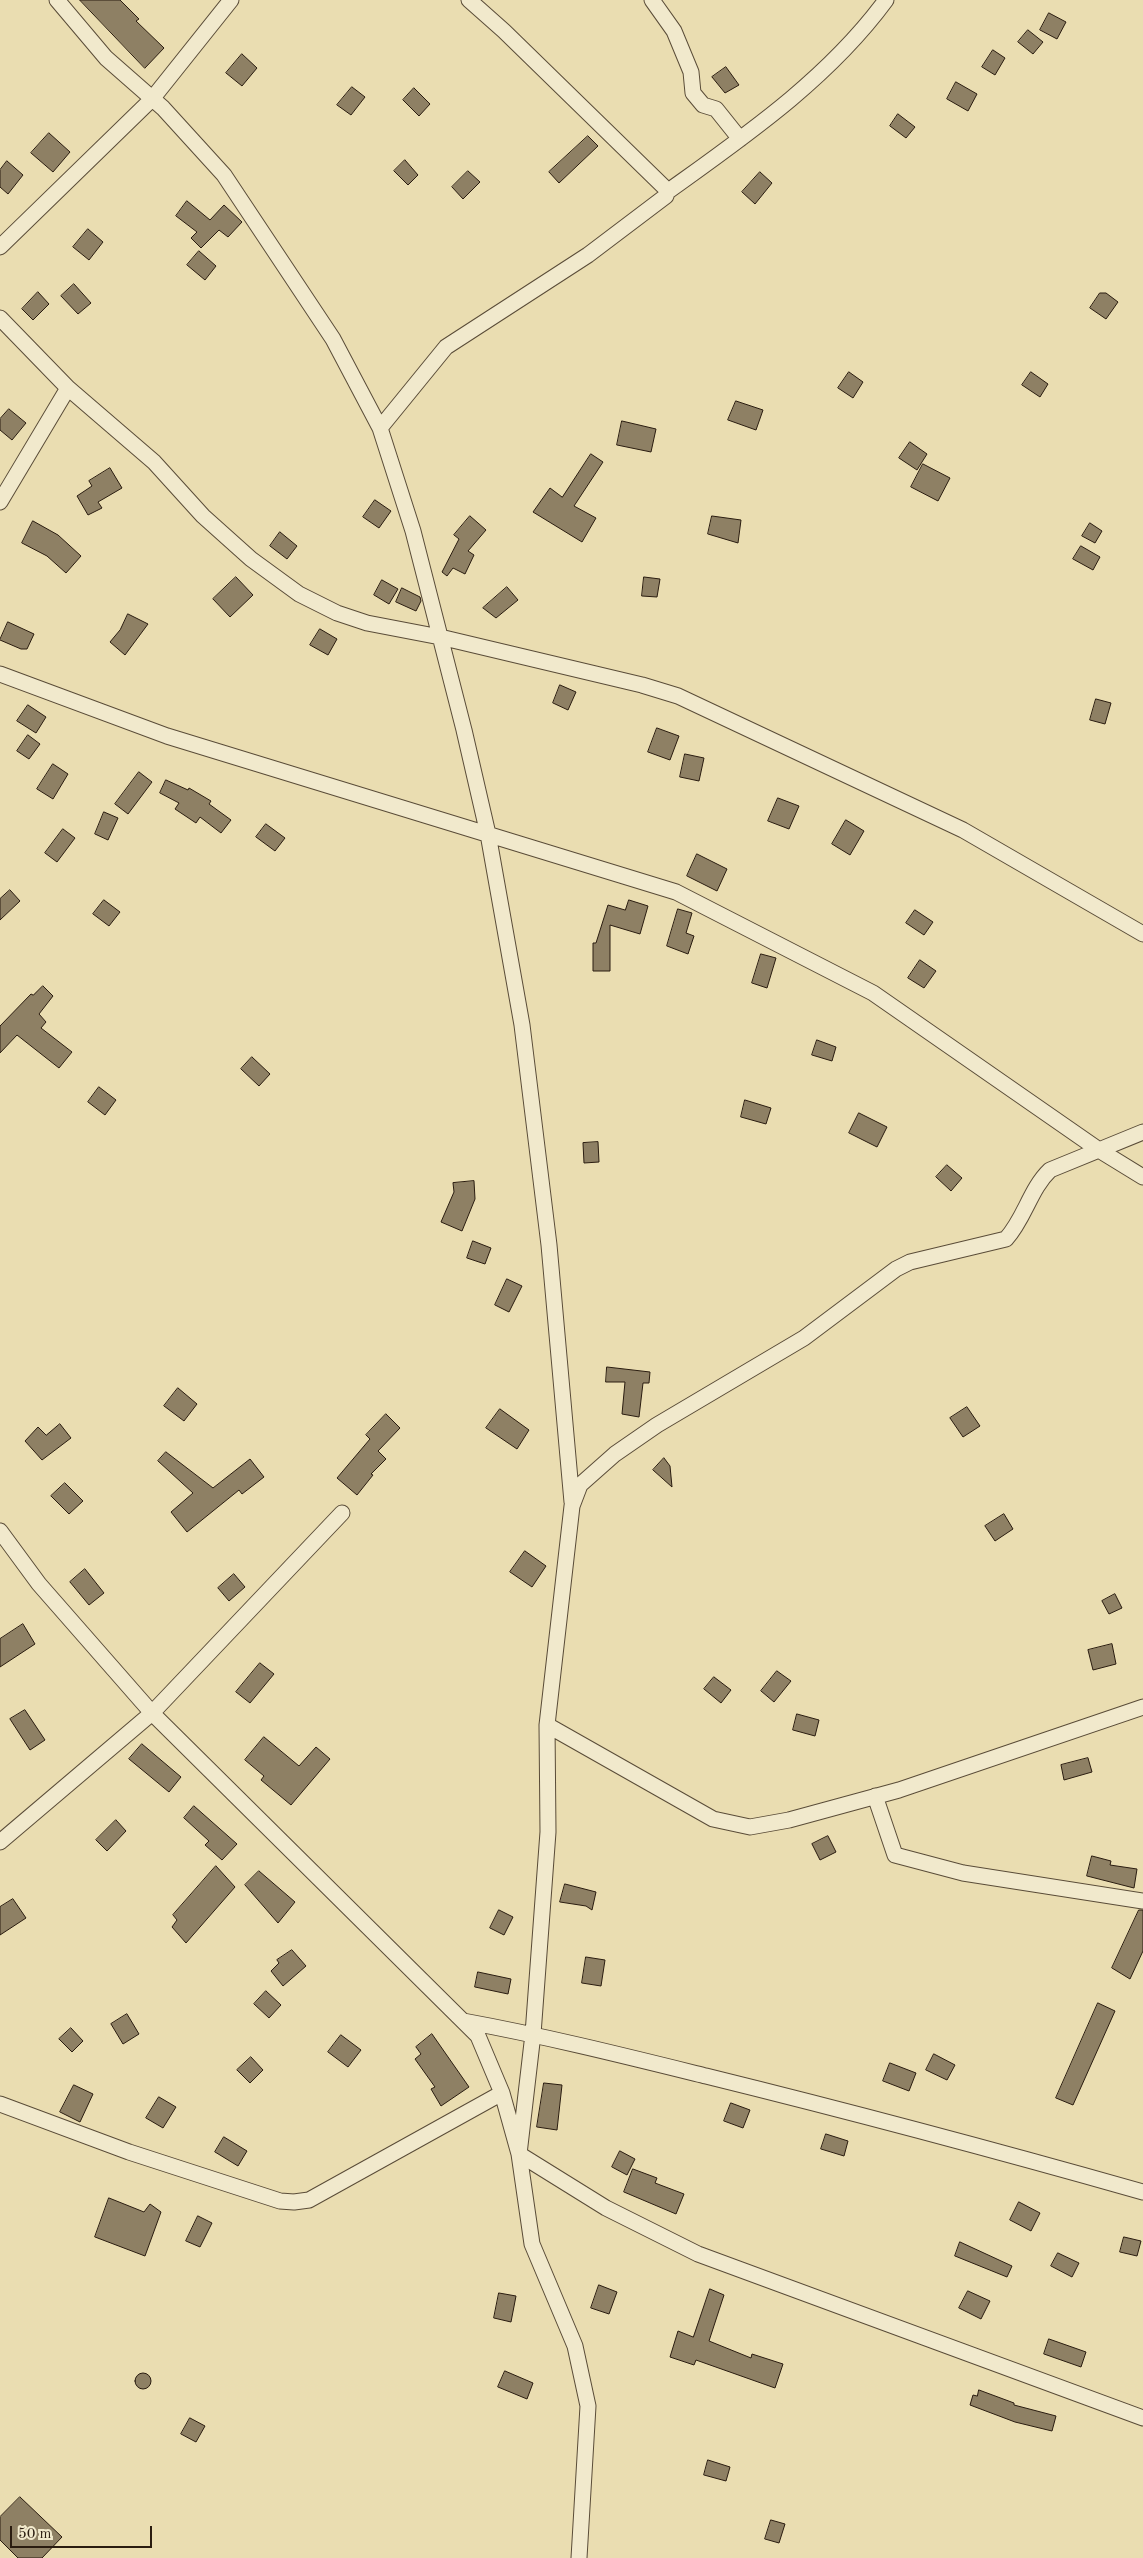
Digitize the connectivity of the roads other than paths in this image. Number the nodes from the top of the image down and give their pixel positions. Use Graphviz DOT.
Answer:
graph roads {
  1 [pos="57,0"];
  2 [pos="231,0"];
  3 [pos="469,0"];
  4 [pos="652,0"];
  5 [pos="886,0"];
  6 [pos="152,99"];
  7 [pos="740,139"];
  8 [pos="667,192"];
  9 [pos="0,247"];
  10 [pos="0,318"];
  11 [pos="68,388"];
  12 [pos="380,428"];
  13 [pos="0,502"];
  14 [pos="440,637"];
  15 [pos="0,674"];
  16 [pos="488,834"];
  17 [pos="1143,934"];
  18 [pos="1143,1132"];
  19 [pos="1099,1150"];
  20 [pos="1143,1176"];
  21 [pos="572,1506"];
  22 [pos="342,1513"];
  23 [pos="0,1531"];
  24 [pos="1143,1707"];
  25 [pos="152,1713"];
  26 [pos="547,1725"];
  27 [pos="875,1796"];
  28 [pos="0,1842"];
  29 [pos="1143,1901"];
  30 [pos="463,2020"];
  31 [pos="533,2034"];
  32 [pos="502,2093"];
  33 [pos="0,2104"];
  34 [pos="519,2154"];
  35 [pos="1143,2192"];
  36 [pos="1143,2418"];
  37 [pos="579,2558"];
  1 -- 6 [label="street"];
  2 -- 6 [label="street"];
  3 -- 8 [label="street"];
  4 -- 7 [label="street"];
  5 -- 7 [label="street"];
  6 -- 9 [label="street"];
  6 -- 12 [label="street"];
  7 -- 8 [label="street"];
  8 -- 12 [label="street"];
  10 -- 11 [label="street"];
  11 -- 13 [label="street"];
  11 -- 14 [label="street"];
  12 -- 14 [label="street"];
  14 -- 16 [label="street"];
  14 -- 17 [label="street"];
  15 -- 16 [label="street"];
  16 -- 19 [label="street"];
  16 -- 21 [label="street"];
  18 -- 19 [label="street"];
  19 -- 20 [label="street"];
  19 -- 21 [label="street"];
  21 -- 26 [label="street"];
  22 -- 25 [label="street"];
  23 -- 25 [label="street"];
  24 -- 27 [label="street"];
  25 -- 28 [label="street"];
  25 -- 30 [label="street"];
  26 -- 27 [label="street"];
  26 -- 31 [label="street"];
  27 -- 29 [label="street"];
  30 -- 31 [label="street"];
  30 -- 32 [label="street"];
  31 -- 34 [label="street"];
  31 -- 35 [label="street"];
  32 -- 33 [label="street"];
  32 -- 34 [label="street"];
  34 -- 36 [label="street"];
  34 -- 37 [label="street"];
}
